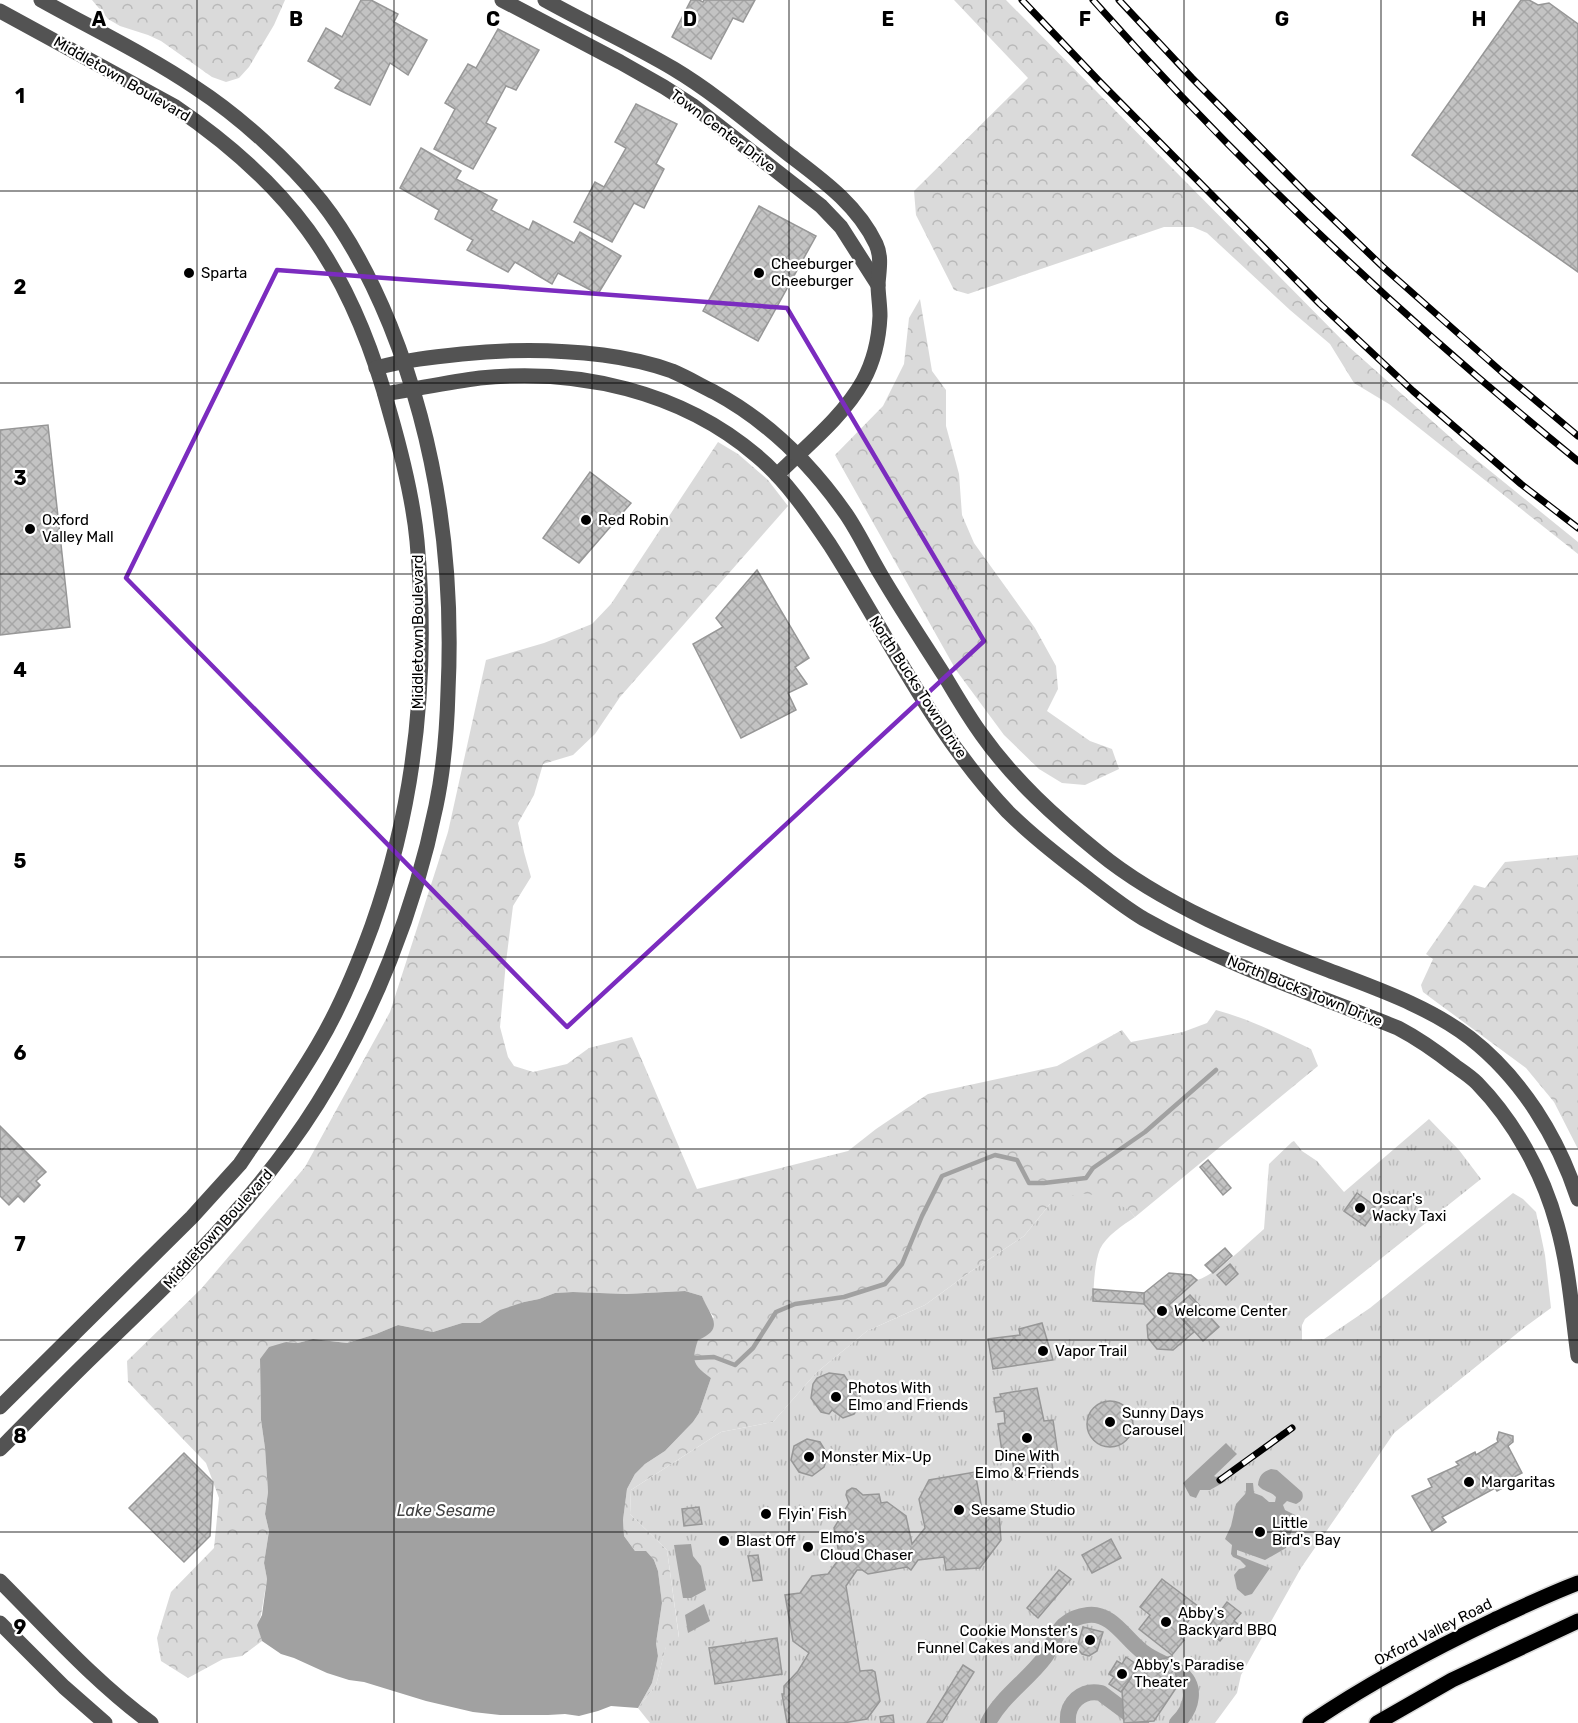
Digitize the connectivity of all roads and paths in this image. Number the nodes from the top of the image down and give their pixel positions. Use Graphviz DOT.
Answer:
graph roads {
  1 [pos="41,0"];
  2 [pos="502,0"];
  3 [pos="546,0"];
  4 [pos="0,11"];
  5 [pos="878,285"];
  6 [pos="404,360"];
  7 [pos="376,368"];
  8 [pos="414,389"];
  9 [pos="385,394"];
  10 [pos="798,454"];
  11 [pos="777,475"];
  12 [pos="1578,1199"];
  13 [pos="1578,1356"];
  14 [pos="0,1407"];
  15 [pos="0,1449"];
  16 [pos="1578,1577"];
  17 [pos="0,1581"];
  18 [pos="1571,1586"];
  19 [pos="1578,1621"];
  20 [pos="0,1623"];
  21 [pos="105,1723"];
  22 [pos="151,1723"];
  23 [pos="1310,1723"];
  24 [pos="1377,1723"];
  1 -- 6 [label="street, Middletown Boulevard"];
  2 -- 5 [label="street, Town Center Drive"];
  3 -- 5 [label="street, Town Center Drive"];
  4 -- 7 [label="street, Middletown Boulevard"];
  5 -- 10 [label="street, Town Center Drive"];
  6 -- 7 [label="street, North Bucks Town Drive"];
  6 -- 8 [label="street, Middletown Boulevard"];
  6 -- 10 [label="street, North Bucks Town Drive"];
  7 -- 9 [label="street, Middletown Boulevard"];
  8 -- 9 [label="street, North Bucks Town Drive"];
  8 -- 11 [label="street, North Bucks Town Drive"];
  8 -- 15 [label="street, Middletown Boulevard"];
  9 -- 14 [label="street, Middletown Boulevard"];
  10 -- 11 [label="street, Town Center Drive"];
  10 -- 12 [label="street, North Bucks Town Drive"];
  11 -- 13 [label="street, North Bucks Town Drive"];
  16 -- 18 [label="main road, Oxford Valley Road"];
  17 -- 22 [label="street"];
  18 -- 23 [label="main road, Oxford Valley Road"];
  19 -- 24 [label="main road"];
  20 -- 21 [label="street"];
}
